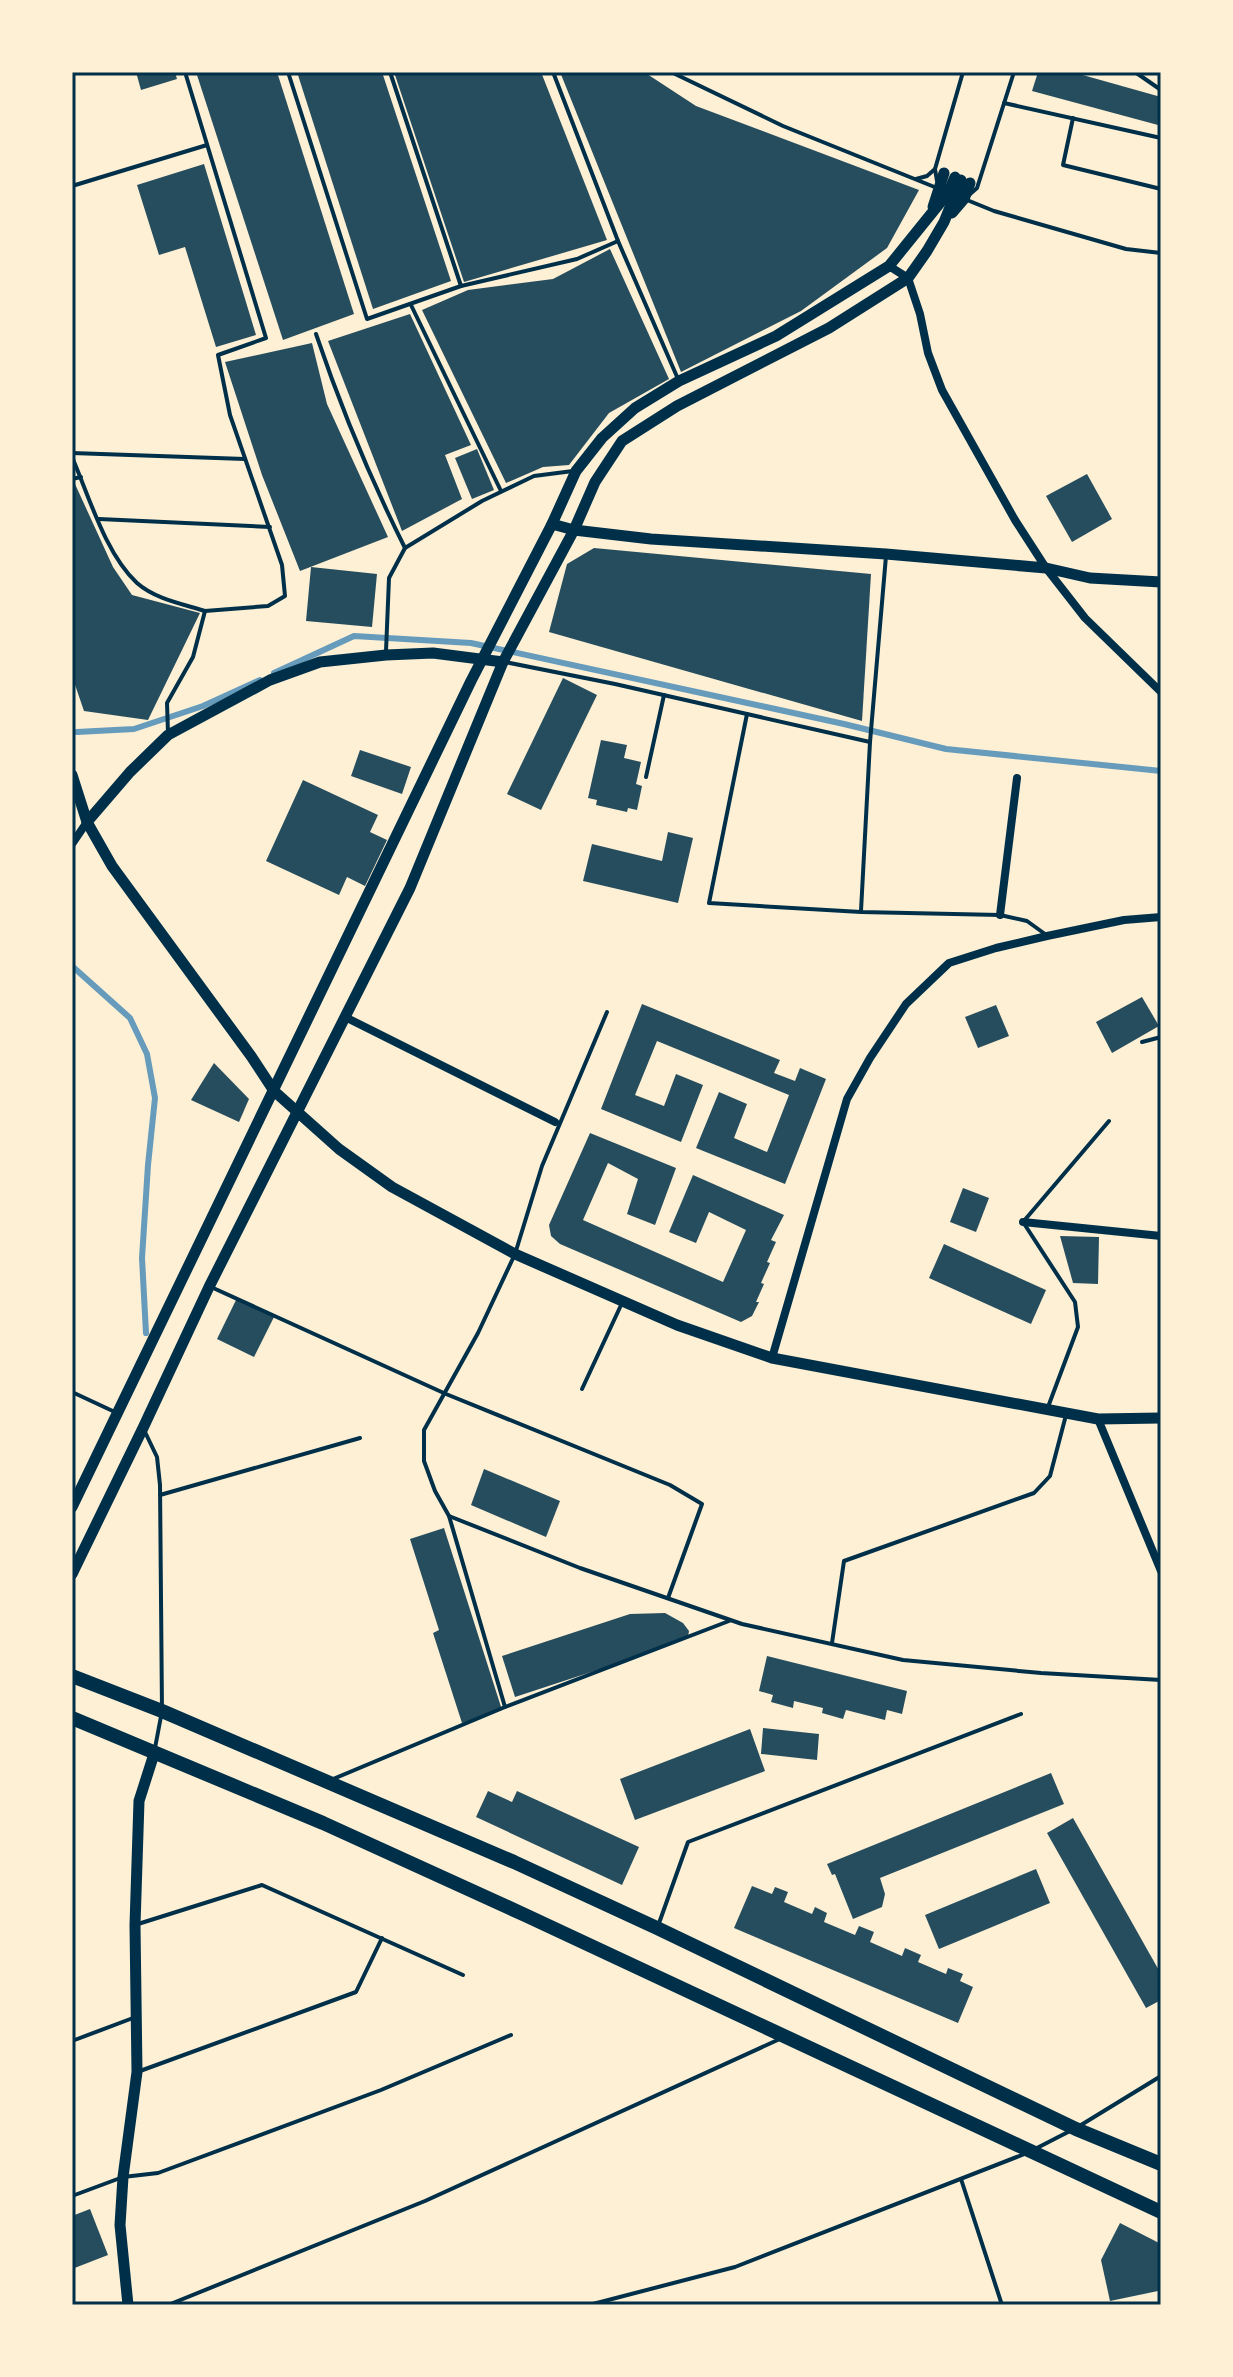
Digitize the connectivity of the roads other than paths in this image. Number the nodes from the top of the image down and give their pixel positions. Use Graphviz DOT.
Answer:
graph roads {
  1 [pos="185,72"];
  2 [pos="288,72"];
  3 [pos="390,72"];
  4 [pos="553,72"];
  5 [pos="671,72"];
  6 [pos="963,72"];
  7 [pos="1014,72"];
  8 [pos="1004,103"];
  9 [pos="1073,118"];
  10 [pos="1161,138"];
  11 [pos="207,145"];
  12 [pos="957,178"];
  13 [pos="915,179"];
  14 [pos="72,186"];
  15 [pos="1161,189"];
  16 [pos="952,194"];
  17 [pos="981,206"];
  18 [pos="618,241"];
  19 [pos="1161,253"];
  20 [pos="889,266"];
  21 [pos="908,278"];
  22 [pos="461,286"];
  23 [pos="411,305"];
  24 [pos="316,334"];
  25 [pos="679,381"];
  26 [pos="72,455"];
  27 [pos="246,459"];
  28 [pos="576,471"];
  29 [pos="81,477"];
  30 [pos="72,479"];
  31 [pos="501,491"];
  32 [pos="99,519"];
  33 [pos="552,524"];
  34 [pos="270,527"];
  35 [pos="574,530"];
  36 [pos="405,548"];
  37 [pos="886,554"];
  38 [pos="1046,568"];
  39 [pos="1161,582"];
  40 [pos="205,611"];
  41 [pos="386,653"];
  42 [pos="483,658"];
  43 [pos="503,662"];
  44 [pos="1161,692"];
  45 [pos="664,695"];
  46 [pos="747,714"];
  47 [pos="168,735"];
  48 [pos="870,742"];
  49 [pos="72,775"];
  50 [pos="646,777"];
  51 [pos="1017,778"];
  52 [pos="87,822"];
  53 [pos="72,844"];
  54 [pos="861,912"];
  55 [pos="1000,915"];
  56 [pos="1161,917"];
  57 [pos="1047,936"];
  58 [pos="607,1012"];
  59 [pos="345,1017"];
  60 [pos="1161,1037"];
  61 [pos="1142,1042"];
  62 [pos="274,1091"];
  63 [pos="297,1111"];
  64 [pos="1109,1121"];
  65 [pos="555,1122"];
  66 [pos="1023,1222"];
  67 [pos="1161,1236"];
  68 [pos="515,1254"];
  69 [pos="209,1287"];
  70 [pos="623,1301"];
  71 [pos="772,1358"];
  72 [pos="582,1389"];
  73 [pos="72,1392"];
  74 [pos="446,1394"];
  75 [pos="1047,1409"];
  76 [pos="117,1413"];
  77 [pos="1066,1413"];
  78 [pos="1161,1418"];
  79 [pos="1098,1419"];
  80 [pos="143,1428"];
  81 [pos="360,1438"];
  82 [pos="160,1495"];
  83 [pos="72,1507"];
  84 [pos="449,1516"];
  85 [pos="1161,1571"];
  86 [pos="72,1574"];
  87 [pos="668,1598"];
  88 [pos="732,1620"];
  89 [pos="832,1644"];
  90 [pos="72,1676"];
  91 [pos="1161,1680"];
  92 [pos="505,1707"];
  93 [pos="162,1711"];
  94 [pos="1021,1714"];
  95 [pos="72,1718"];
  96 [pos="154,1754"];
  97 [pos="326,1782"];
  98 [pos="135,1925"];
  99 [pos="657,1928"];
  100 [pos="382,1938"];
  101 [pos="463,1975"];
  102 [pos="136,2017"];
  103 [pos="511,2035"];
  104 [pos="783,2037"];
  105 [pos="72,2041"];
  106 [pos="137,2072"];
  107 [pos="1161,2076"];
  108 [pos="1076,2129"];
  109 [pos="1030,2152"];
  110 [pos="1161,2164"];
  111 [pos="123,2177"];
  112 [pos="961,2179"];
  113 [pos="72,2196"];
  114 [pos="1161,2212"];
  115 [pos="128,2305"];
  116 [pos="168,2305"];
  117 [pos="589,2305"];
  118 [pos="1002,2305"];
  1 -- 11 [label="lane"];
  2 -- 23 [label="lane"];
  3 -- 22 [label="lane"];
  4 -- 18 [label="lane"];
  5 -- 13 [label="lane"];
  6 -- 12 [label="lane"];
  7 -- 8 [label="lane"];
  8 -- 9 [label="lane"];
  8 -- 12 [label="lane"];
  9 -- 10 [label="lane"];
  9 -- 15 [label="lane"];
  11 -- 14 [label="lane"];
  11 -- 27 [label="lane"];
  12 -- 13 [label="lane"];
  12 -- 16 [label="street"];
  12 -- 16 [label="street"];
  12 -- 17 [label="lane"];
  13 -- 16 [label="lane"];
  16 -- 17 [label="lane"];
  16 -- 20 [label="street"];
  16 -- 21 [label="street"];
  17 -- 19 [label="lane"];
  18 -- 22 [label="lane"];
  18 -- 25 [label="lane"];
  20 -- 21 [label="street"];
  20 -- 25 [label="street"];
  21 -- 35 [label="street"];
  21 -- 38 [label="street"];
  22 -- 23 [label="lane"];
  23 -- 31 [label="lane"];
  24 -- 36 [label="lane"];
  25 -- 28 [label="street"];
  26 -- 27 [label="lane"];
  26 -- 29 [label="lane"];
  27 -- 34 [label="lane"];
  28 -- 31 [label="lane"];
  28 -- 33 [label="street"];
  29 -- 30 [label="lane"];
  29 -- 32 [label="lane"];
  31 -- 36 [label="lane"];
  32 -- 34 [label="lane"];
  32 -- 40 [label="lane"];
  33 -- 35 [label="street"];
  33 -- 42 [label="street"];
  34 -- 40 [label="lane"];
  35 -- 37 [label="street"];
  35 -- 43 [label="street"];
  36 -- 41 [label="lane"];
  37 -- 38 [label="street"];
  37 -- 48 [label="lane"];
  38 -- 39 [label="street"];
  38 -- 44 [label="street"];
  40 -- 47 [label="lane"];
  41 -- 42 [label="street"];
  41 -- 47 [label="street"];
  42 -- 43 [label="street"];
  42 -- 62 [label="street"];
  43 -- 45 [label="lane"];
  43 -- 59 [label="street"];
  45 -- 46 [label="lane"];
  45 -- 50 [label="lane"];
  46 -- 48 [label="lane"];
  46 -- 54 [label="lane"];
  47 -- 52 [label="street"];
  48 -- 54 [label="lane"];
  49 -- 52 [label="street"];
  51 -- 55 [label="street"];
  52 -- 53 [label="street"];
  52 -- 62 [label="street"];
  54 -- 55 [label="lane"];
  55 -- 57 [label="lane"];
  56 -- 57 [label="street"];
  57 -- 71 [label="street"];
  58 -- 68 [label="lane"];
  59 -- 63 [label="street"];
  59 -- 65 [label="street"];
  60 -- 61 [label="lane"];
  62 -- 63 [label="street"];
  62 -- 76 [label="street"];
  63 -- 68 [label="street"];
  63 -- 69 [label="street"];
  64 -- 66 [label="lane"];
  66 -- 67 [label="street"];
  66 -- 75 [label="lane"];
  68 -- 70 [label="street"];
  68 -- 74 [label="lane"];
  69 -- 74 [label="lane"];
  69 -- 80 [label="street"];
  70 -- 71 [label="street"];
  70 -- 72 [label="lane"];
  71 -- 75 [label="street"];
  73 -- 76 [label="lane"];
  74 -- 84 [label="lane"];
  74 -- 87 [label="lane"];
  75 -- 77 [label="street"];
  76 -- 83 [label="street"];
  77 -- 79 [label="street"];
  77 -- 89 [label="lane"];
  78 -- 79 [label="street"];
  79 -- 85 [label="street"];
  80 -- 82 [label="lane"];
  80 -- 86 [label="street"];
  81 -- 82 [label="lane"];
  82 -- 93 [label="lane"];
  84 -- 87 [label="lane"];
  84 -- 92 [label="lane"];
  87 -- 88 [label="lane"];
  88 -- 89 [label="lane"];
  88 -- 92 [label="lane"];
  89 -- 91 [label="lane"];
  90 -- 93 [label="main road"];
  92 -- 97 [label="lane"];
  93 -- 96 [label="lane"];
  93 -- 97 [label="main road"];
  94 -- 99 [label="lane"];
  95 -- 96 [label="main road"];
  96 -- 98 [label="street"];
  96 -- 104 [label="main road"];
  97 -- 99 [label="main road"];
  98 -- 100 [label="lane"];
  98 -- 102 [label="street"];
  99 -- 108 [label="main road"];
  100 -- 101 [label="lane"];
  100 -- 106 [label="lane"];
  102 -- 105 [label="lane"];
  102 -- 106 [label="street"];
  103 -- 111 [label="lane"];
  104 -- 109 [label="main road"];
  104 -- 116 [label="lane"];
  106 -- 111 [label="street"];
  107 -- 108 [label="lane"];
  108 -- 109 [label="lane"];
  108 -- 110 [label="main road"];
  109 -- 112 [label="lane"];
  109 -- 114 [label="main road"];
  111 -- 113 [label="lane"];
  111 -- 115 [label="street"];
  112 -- 117 [label="lane"];
  112 -- 118 [label="lane"];
}
